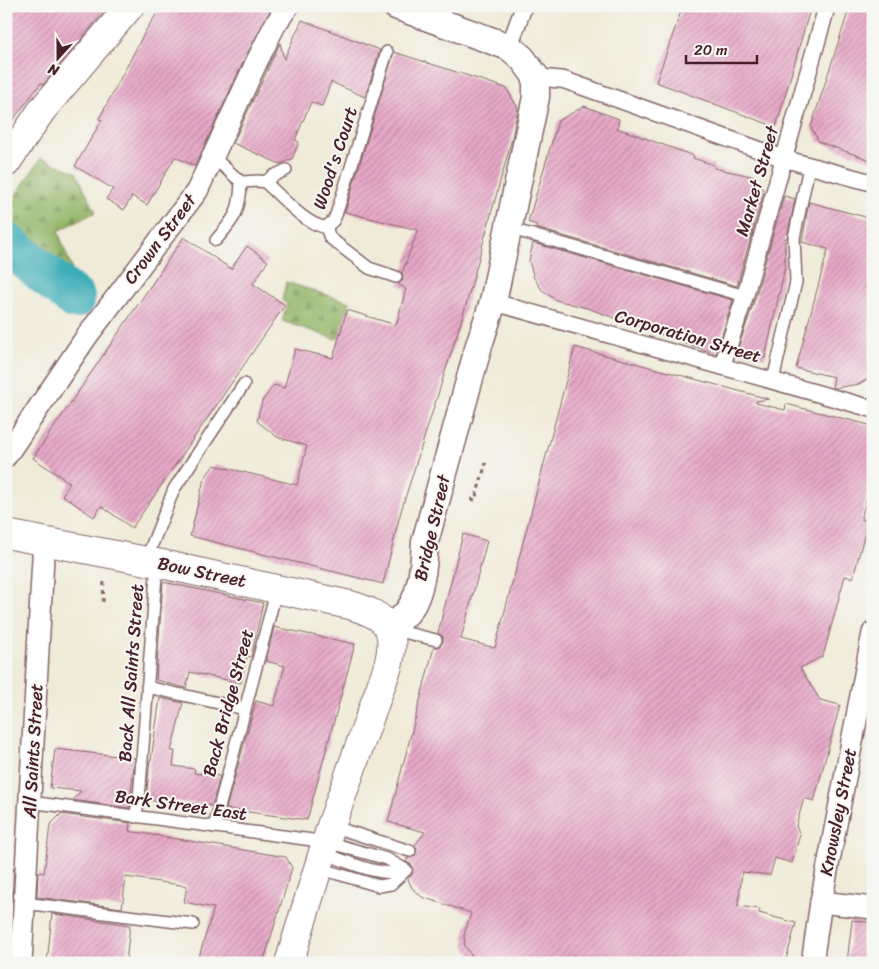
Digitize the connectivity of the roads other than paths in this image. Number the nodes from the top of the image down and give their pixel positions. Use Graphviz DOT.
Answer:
graph roads {
  1 [pos="130,6"];
  2 [pos="288,6"];
  3 [pos="396,6"];
  4 [pos="524,6"];
  5 [pos="827,6"];
  6 [pos="510,47"];
  7 [pos="387,52"];
  8 [pos="536,77"];
  9 [pos="213,158"];
  10 [pos="785,159"];
  11 [pos="6,163"];
  12 [pos="809,166"];
  13 [pos="286,170"];
  14 [pos="241,182"];
  15 [pos="265,182"];
  16 [pos="873,183"];
  17 [pos="326,227"];
  18 [pos="508,228"];
  19 [pos="216,240"];
  20 [pos="396,277"];
  21 [pos="745,296"];
  22 [pos="493,302"];
  23 [pos="722,366"];
  24 [pos="773,380"];
  25 [pos="244,384"];
  26 [pos="873,409"];
  27 [pos="6,456"];
  28 [pos="6,534"];
  29 [pos="44,540"];
  30 [pos="151,562"];
  31 [pos="277,588"];
  32 [pos="390,629"];
  33 [pos="873,633"];
  34 [pos="436,640"];
  35 [pos="147,687"];
  36 [pos="245,709"];
  37 [pos="30,802"];
  38 [pos="135,817"];
  39 [pos="214,827"];
  40 [pos="325,848"];
  41 [pos="410,851"];
  42 [pos="821,902"];
  43 [pos="24,903"];
  44 [pos="873,908"];
  45 [pos="193,924"];
  46 [pos="21,963"];
  47 [pos="289,963"];
  48 [pos="812,963"];
  1 -- 11 [label="main road"];
  2 -- 9 [label="street, Crown Street"];
  3 -- 6 [label="street"];
  4 -- 6 [label="street"];
  5 -- 10 [label="street, Market Street"];
  6 -- 8 [label="street"];
  7 -- 17 [label="lane, Wood's Court"];
  8 -- 10 [label="street"];
  8 -- 18 [label="street, Bridge Street"];
  9 -- 14 [label="lane"];
  9 -- 27 [label="street, Crown Street"];
  10 -- 12 [label="street"];
  10 -- 21 [label="street, Market Street"];
  12 -- 16 [label="street"];
  12 -- 24 [label="lane"];
  13 -- 15 [label="lane"];
  14 -- 15 [label="lane"];
  14 -- 19 [label="lane"];
  15 -- 17 [label="lane, Wood's Court"];
  17 -- 20 [label="lane"];
  18 -- 21 [label="lane"];
  18 -- 22 [label="street, Bridge Street"];
  21 -- 23 [label="street, Market Street"];
  22 -- 23 [label="street, Corporation Street"];
  22 -- 32 [label="street, Bridge Street"];
  23 -- 24 [label="street, Corporation Street"];
  24 -- 26 [label="street, Corporation Street"];
  25 -- 30 [label="lane, Back All Saints Street"];
  28 -- 29 [label="main road, Bow Street"];
  29 -- 30 [label="main road, Bow Street"];
  29 -- 37 [label="street, All Saints Street"];
  30 -- 31 [label="main road, Bow Street"];
  30 -- 35 [label="lane, Back All Saints Street"];
  31 -- 32 [label="main road, Bow Street"];
  31 -- 36 [label="lane, Back Bridge Street"];
  32 -- 34 [label="lane"];
  32 -- 40 [label="main road"];
  33 -- 42 [label="street, Knowsley Street"];
  35 -- 36 [label="lane"];
  35 -- 38 [label="lane, Back All Saints Street"];
  36 -- 39 [label="lane, Back Bridge Street"];
  37 -- 38 [label="lane, Bark Street East"];
  37 -- 43 [label="street, All Saints Street"];
  38 -- 39 [label="lane, Bark Street East"];
  39 -- 40 [label="lane, Bark Street East"];
  40 -- 40 [label="lane"];
  40 -- 41 [label="lane"];
  40 -- 47 [label="main road"];
  42 -- 44 [label="street"];
  42 -- 48 [label="street, Knowsley Street"];
  43 -- 45 [label="lane"];
  43 -- 46 [label="street, All Saints Street"];
}
